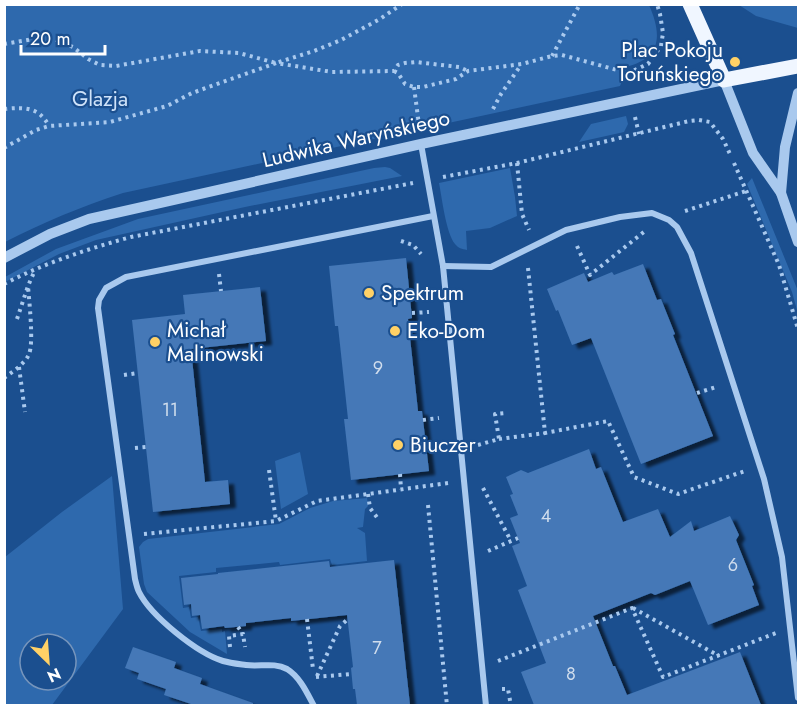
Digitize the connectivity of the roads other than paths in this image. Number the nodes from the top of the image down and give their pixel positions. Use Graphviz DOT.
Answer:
graph roads {
  1 [pos="690,4"];
  2 [pos="798,66"];
  3 [pos="723,80"];
  4 [pos="798,93"];
  5 [pos="421,144"];
  6 [pos="780,193"];
  7 [pos="433,216"];
  8 [pos="798,242"];
  9 [pos="4,258"];
  10 [pos="443,266"];
  11 [pos="798,698"];
  12 [pos="314,705"];
  13 [pos="486,705"];
  1 -- 3 [label="main road"];
  2 -- 3 [label="main road"];
  3 -- 5 [label="street, Ludwika Waryńskiego"];
  3 -- 6 [label="street"];
  4 -- 6 [label="street"];
  5 -- 7 [label="street"];
  5 -- 9 [label="street, Ludwika Waryńskiego"];
  6 -- 8 [label="street"];
  7 -- 10 [label="street"];
  7 -- 12 [label="street"];
  10 -- 11 [label="street"];
  10 -- 13 [label="street"];
}
